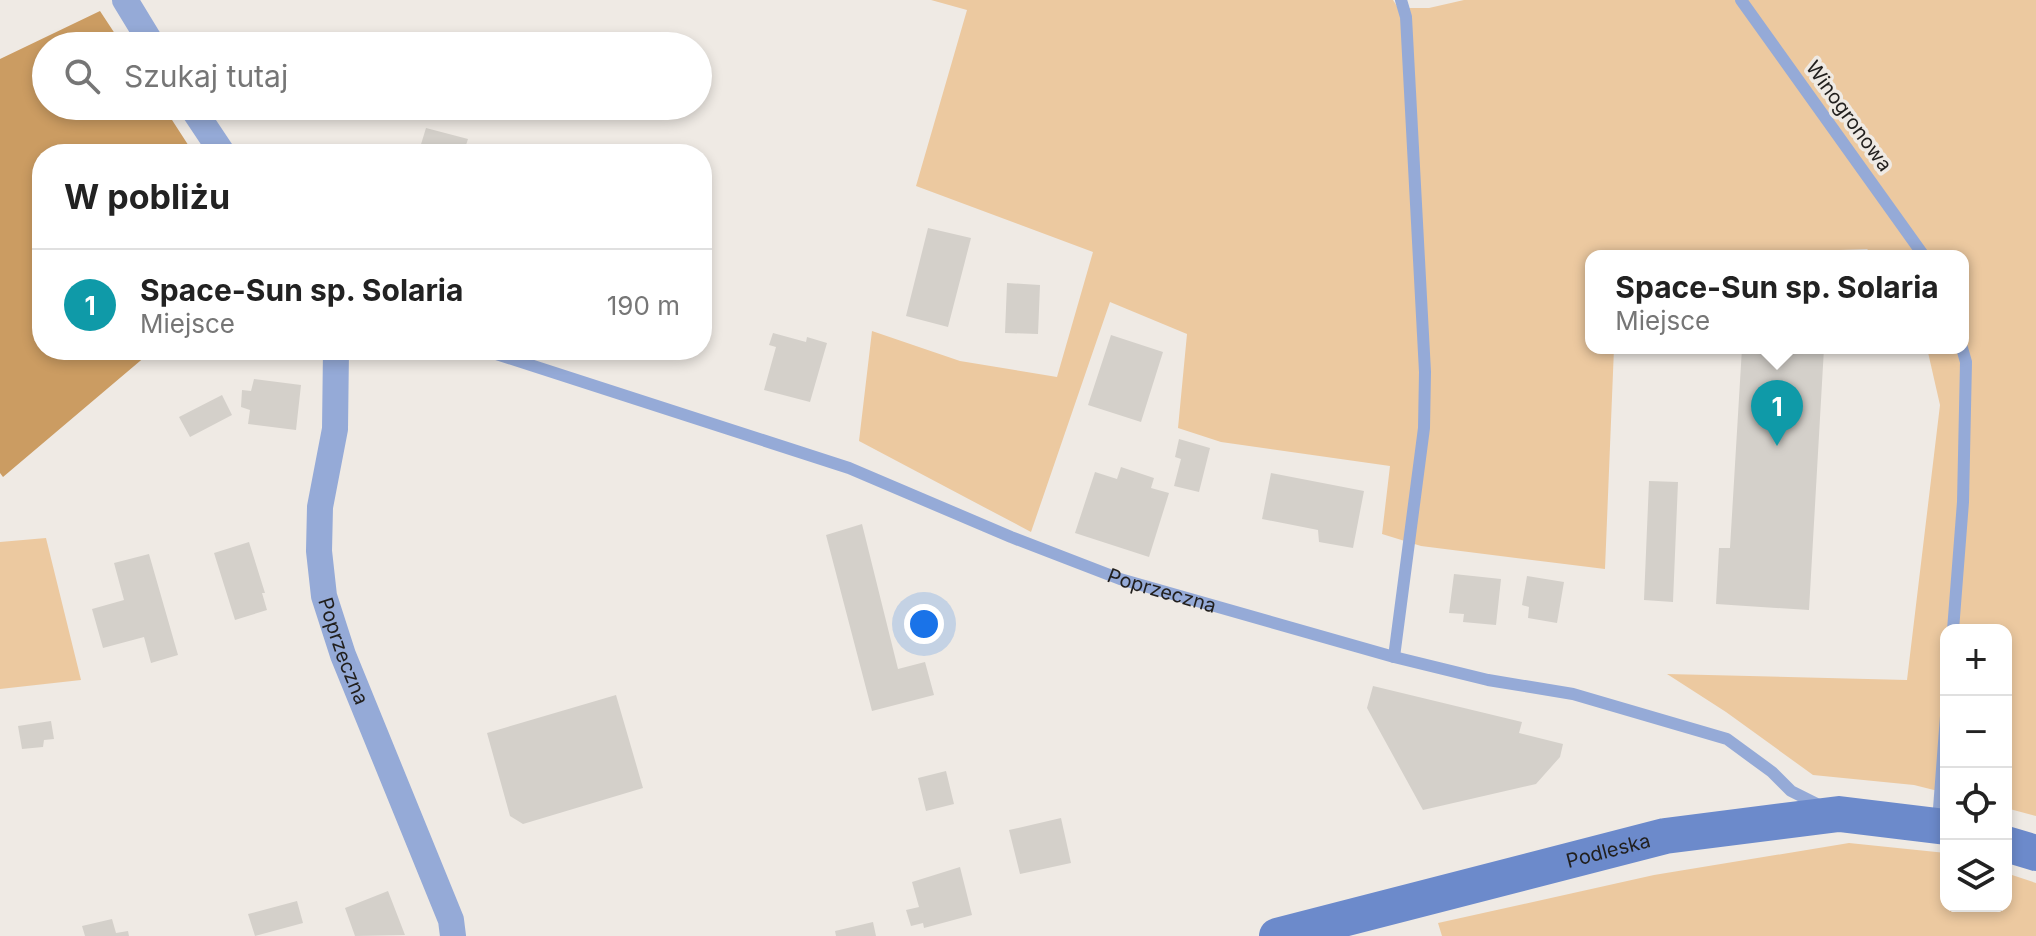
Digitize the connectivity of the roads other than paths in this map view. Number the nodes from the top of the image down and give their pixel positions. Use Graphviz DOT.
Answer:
graph roads {
  1 [pos="125,0"];
  2 [pos="1401,0"];
  3 [pos="1741,0"];
  4 [pos="144,32"];
  5 [pos="200,120"];
  6 [pos="216,144"];
  7 [pos="1920,250"];
  8 [pos="1964,354"];
  9 [pos="336,360"];
  10 [pos="515,360"];
  11 [pos="1953,624"];
  12 [pos="1394,657"];
  13 [pos="1839,814"];
  14 [pos="1940,826"];
  15 [pos="2012,846"];
  16 [pos="2036,853"];
  17 [pos="453,936"];
  18 [pos="1277,936"];
  1 -- 4 [label="street"];
  2 -- 12 [label="lane"];
  3 -- 7 [label="lane, Winogronowa"];
  5 -- 6 [label="street"];
  8 -- 11 [label="lane"];
  9 -- 17 [label="street, Poprzeczna"];
  10 -- 12 [label="lane, Poprzeczna"];
  12 -- 13 [label="lane, Poprzeczna"];
  13 -- 14 [label="street, Podleska"];
  13 -- 18 [label="street, Podleska"];
  15 -- 16 [label="street"];
}
